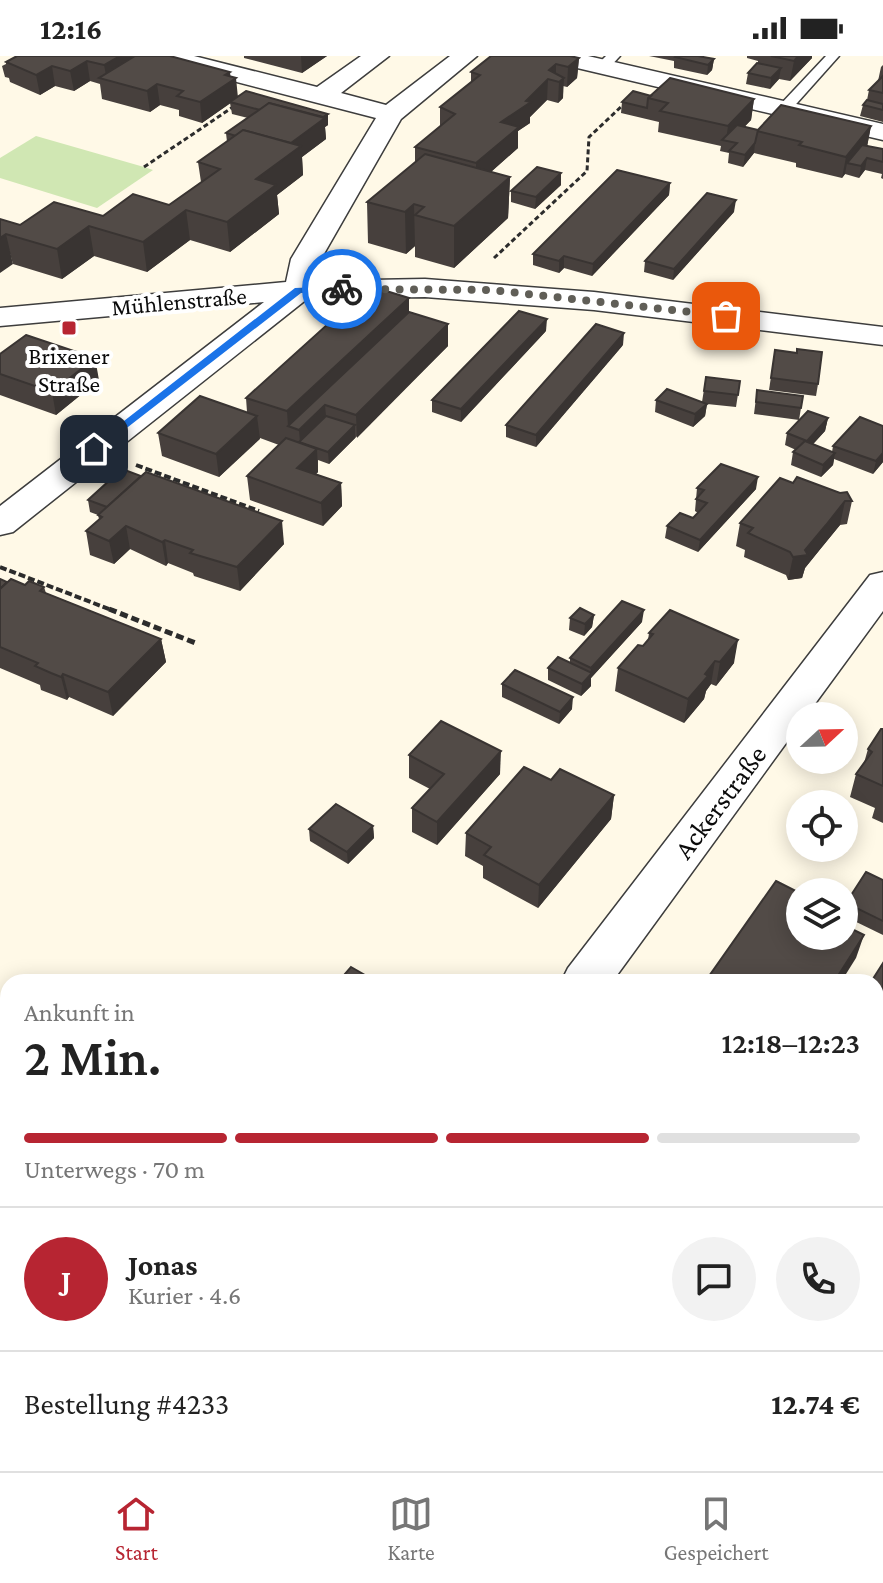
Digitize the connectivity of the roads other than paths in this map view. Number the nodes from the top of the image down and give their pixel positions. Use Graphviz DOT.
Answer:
graph roads {
  1 [pos="377,56"];
  2 [pos="465,56"];
  3 [pos="556,56"];
  4 [pos="833,56"];
  5 [pos="172,57"];
  6 [pos="608,61"];
  7 [pos="321,96"];
  8 [pos="784,109"];
  9 [pos="391,114"];
  10 [pos="883,132"];
  11 [pos="299,290"];
  12 [pos="0,317"];
  13 [pos="883,336"];
  14 [pos="0,524"];
  15 [pos="883,584"];
  16 [pos="591,974"];
  1 -- 7 [label="street"];
  2 -- 9 [label="street"];
  3 -- 6 [label="street"];
  4 -- 8 [label="lane"];
  5 -- 7 [label="street"];
  6 -- 8 [label="street"];
  7 -- 9 [label="street"];
  8 -- 10 [label="street"];
  9 -- 11 [label="street"];
  11 -- 12 [label="street, Mühlenstraße"];
  11 -- 13 [label="street, Mühlenstraße"];
  11 -- 14 [label="street"];
  15 -- 16 [label="street, Ackerstraße"];
}
